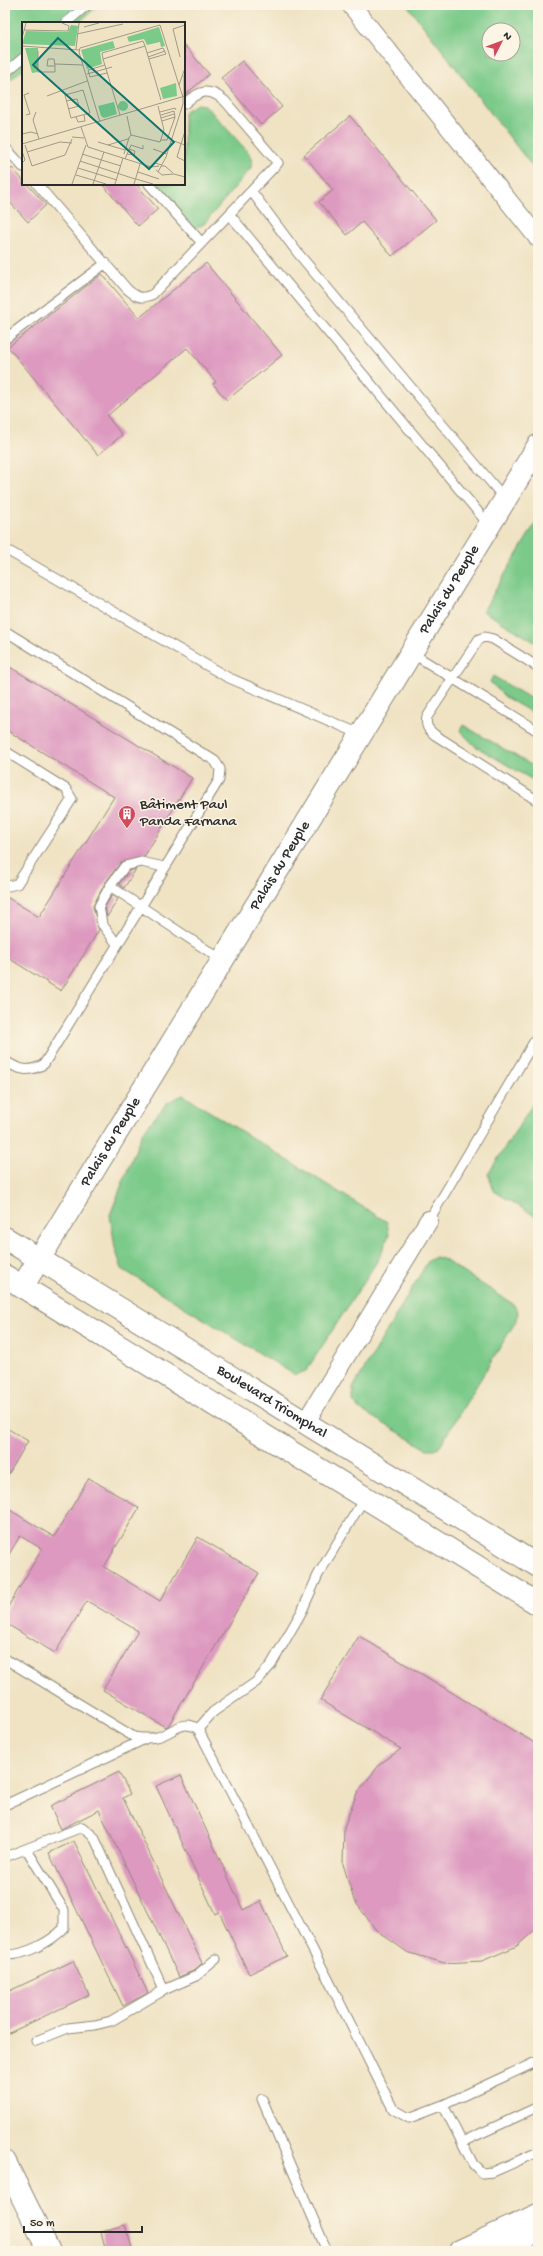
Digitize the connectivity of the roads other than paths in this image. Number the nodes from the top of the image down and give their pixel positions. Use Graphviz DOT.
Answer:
graph roads {
  1 [pos="87,5"];
  2 [pos="351,5"];
  3 [pos="67,22"];
  4 [pos="22,59"];
  5 [pos="5,73"];
  6 [pos="185,103"];
  7 [pos="5,147"];
  8 [pos="22,166"];
  9 [pos="38,185"];
  10 [pos="150,185"];
  11 [pos="252,192"];
  12 [pos="230,215"];
  13 [pos="538,238"];
  14 [pos="202,243"];
  15 [pos="106,263"];
  16 [pos="5,339"];
  17 [pos="538,446"];
  18 [pos="505,499"];
  19 [pos="489,525"];
  20 [pos="5,548"];
  21 [pos="5,631"];
  22 [pos="410,652"];
  23 [pos="538,667"];
  24 [pos="452,678"];
  25 [pos="538,731"];
  26 [pos="360,734"];
  27 [pos="5,751"];
  28 [pos="538,801"];
  29 [pos="164,867"];
  30 [pos="5,884"];
  31 [pos="110,886"];
  32 [pos="140,906"];
  33 [pos="116,944"];
  34 [pos="222,960"];
  35 [pos="538,1036"];
  36 [pos="5,1061"];
  37 [pos="429,1220"];
  38 [pos="5,1238"];
  39 [pos="38,1258"];
  40 [pos="13,1281"];
  41 [pos="305,1423"];
  42 [pos="365,1498"];
  43 [pos="538,1566"];
  44 [pos="538,1604"];
  45 [pos="5,1658"];
  46 [pos="198,1729"];
  47 [pos="144,1738"];
  48 [pos="5,1805"];
  49 [pos="27,1850"];
  50 [pos="5,1857"];
  51 [pos="5,1955"];
  52 [pos="216,1959"];
  53 [pos="164,1990"];
  54 [pos="36,2041"];
  55 [pos="538,2061"];
  56 [pos="262,2099"];
  57 [pos="443,2105"];
  58 [pos="538,2108"];
  59 [pos="462,2142"];
  60 [pos="538,2152"];
  61 [pos="5,2162"];
  62 [pos="537,2223"];
  63 [pos="49,2251"];
  64 [pos="327,2251"];
  65 [pos="460,2251"];
  66 [pos="496,2251"];
  1 -- 3 [label="lane"];
  2 -- 13 [label="street"];
  4 -- 5 [label="lane"];
  6 -- 11 [label="lane"];
  7 -- 8 [label="lane"];
  9 -- 15 [label="lane"];
  10 -- 14 [label="lane"];
  11 -- 12 [label="lane"];
  11 -- 18 [label="lane"];
  12 -- 14 [label="lane"];
  12 -- 19 [label="lane"];
  14 -- 15 [label="lane"];
  15 -- 16 [label="lane"];
  17 -- 18 [label="main road, Palais du Peuple"];
  18 -- 19 [label="main road, Palais du Peuple"];
  19 -- 22 [label="main road, Palais du Peuple"];
  20 -- 26 [label="lane"];
  21 -- 29 [label="lane"];
  22 -- 24 [label="lane"];
  22 -- 26 [label="main road, Palais du Peuple"];
  23 -- 24 [label="lane"];
  24 -- 25 [label="lane"];
  24 -- 28 [label="lane"];
  26 -- 34 [label="main road, Palais du Peuple"];
  27 -- 30 [label="lane"];
  29 -- 31 [label="lane"];
  29 -- 32 [label="lane"];
  31 -- 32 [label="lane"];
  31 -- 33 [label="lane"];
  32 -- 33 [label="lane"];
  32 -- 34 [label="lane"];
  33 -- 36 [label="lane"];
  34 -- 39 [label="main road, Palais du Peuple"];
  35 -- 37 [label="lane"];
  37 -- 41 [label="street"];
  38 -- 39 [label="main road, Boulevard Triomphal"];
  39 -- 40 [label="main road, Palais du Peuple"];
  39 -- 41 [label="main road, Boulevard Triomphal"];
  40 -- 42 [label="main road"];
  41 -- 43 [label="main road, Boulevard Triomphal"];
  42 -- 44 [label="main road"];
  42 -- 46 [label="lane"];
  45 -- 47 [label="lane"];
  46 -- 47 [label="lane"];
  46 -- 57 [label="lane"];
  47 -- 48 [label="lane"];
  49 -- 50 [label="lane"];
  49 -- 51 [label="lane"];
  49 -- 53 [label="lane"];
  52 -- 53 [label="lane"];
  53 -- 54 [label="lane"];
  55 -- 57 [label="lane"];
  56 -- 64 [label="lane"];
  57 -- 59 [label="lane"];
  58 -- 59 [label="lane"];
  59 -- 60 [label="lane"];
  61 -- 63 [label="main road"];
  62 -- 65 [label="main road"];
  62 -- 66 [label="main road"];
}
